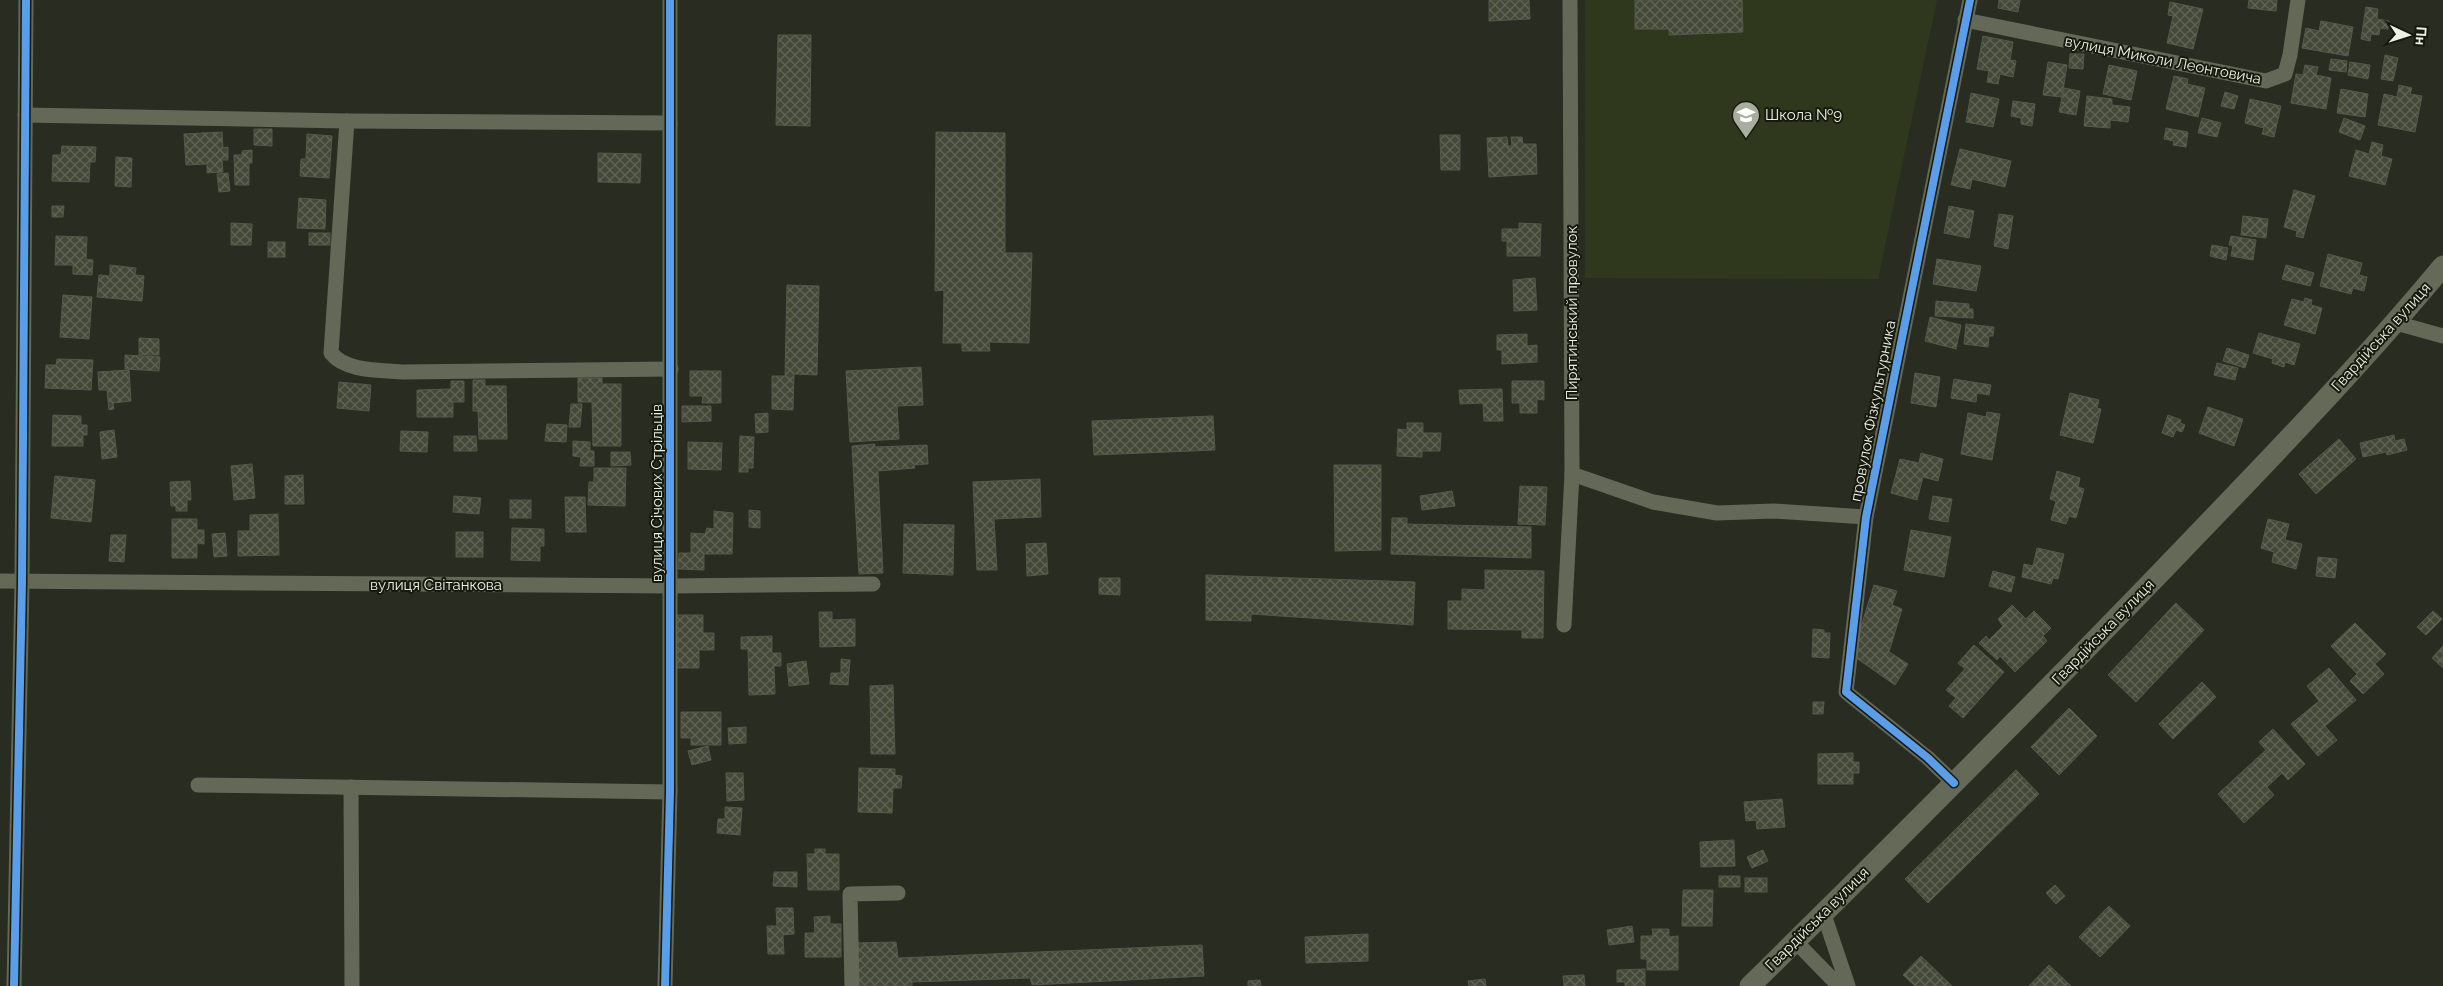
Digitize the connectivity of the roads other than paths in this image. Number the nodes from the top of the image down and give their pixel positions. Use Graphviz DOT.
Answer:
graph roads {
  1 [pos="26,0"];
  2 [pos="670,0"];
  3 [pos="1570,0"];
  4 [pos="1970,0"];
  5 [pos="2298,0"];
  6 [pos="1965,20"];
  7 [pos="25,115"];
  8 [pos="347,121"];
  9 [pos="670,123"];
  10 [pos="2443,266"];
  11 [pos="2396,322"];
  12 [pos="2443,336"];
  13 [pos="671,369"];
  14 [pos="1572,474"];
  15 [pos="1866,517"];
  16 [pos="0,581"];
  17 [pos="22,582"];
  18 [pos="873,584"];
  19 [pos="670,586"];
  20 [pos="1564,625"];
  21 [pos="1954,783"];
  22 [pos="198,785"];
  23 [pos="351,787"];
  24 [pos="670,792"];
  25 [pos="898,893"];
  26 [pos="1822,912"];
  27 [pos="1796,941"];
  28 [pos="14,986"];
  29 [pos="352,986"];
  30 [pos="665,986"];
  31 [pos="852,986"];
  32 [pos="1750,986"];
  33 [pos="1838,986"];
  34 [pos="1848,986"];
  1 -- 7 [label="street"];
  2 -- 9 [label="street, вулиця Січових Стрільців"];
  3 -- 14 [label="street, Пирятинський провулок"];
  4 -- 6 [label="street, провулок Фізкультурника"];
  5 -- 6 [label="street, вулиця Миколи Леонтовича"];
  6 -- 15 [label="street, провулок Фізкультурника"];
  7 -- 8 [label="street"];
  7 -- 17 [label="street"];
  8 -- 9 [label="street"];
  8 -- 13 [label="street"];
  9 -- 13 [label="street, вулиця Січових Стрільців"];
  10 -- 11 [label="main road, Гвардійська вулиця"];
  11 -- 12 [label="street"];
  11 -- 21 [label="main road, Гвардійська вулиця"];
  13 -- 19 [label="street, вулиця Січових Стрільців"];
  14 -- 15 [label="street"];
  14 -- 20 [label="street, Пирятинський провулок"];
  15 -- 21 [label="street, провулок Фізкультурника"];
  16 -- 17 [label="street, вулиця Світанкова"];
  17 -- 19 [label="street, вулиця Світанкова"];
  17 -- 28 [label="street"];
  18 -- 19 [label="street, вулиця Світанкова"];
  19 -- 24 [label="street, вулиця Січових Стрільців"];
  21 -- 26 [label="main road, Гвардійська вулиця"];
  22 -- 23 [label="street"];
  23 -- 24 [label="street"];
  23 -- 29 [label="street"];
  24 -- 30 [label="street, вулиця Січових Стрільців"];
  25 -- 31 [label="street"];
  26 -- 27 [label="main road, Гвардійська вулиця"];
  26 -- 34 [label="street"];
  27 -- 32 [label="main road, Гвардійська вулиця"];
  27 -- 33 [label="street"];
}
